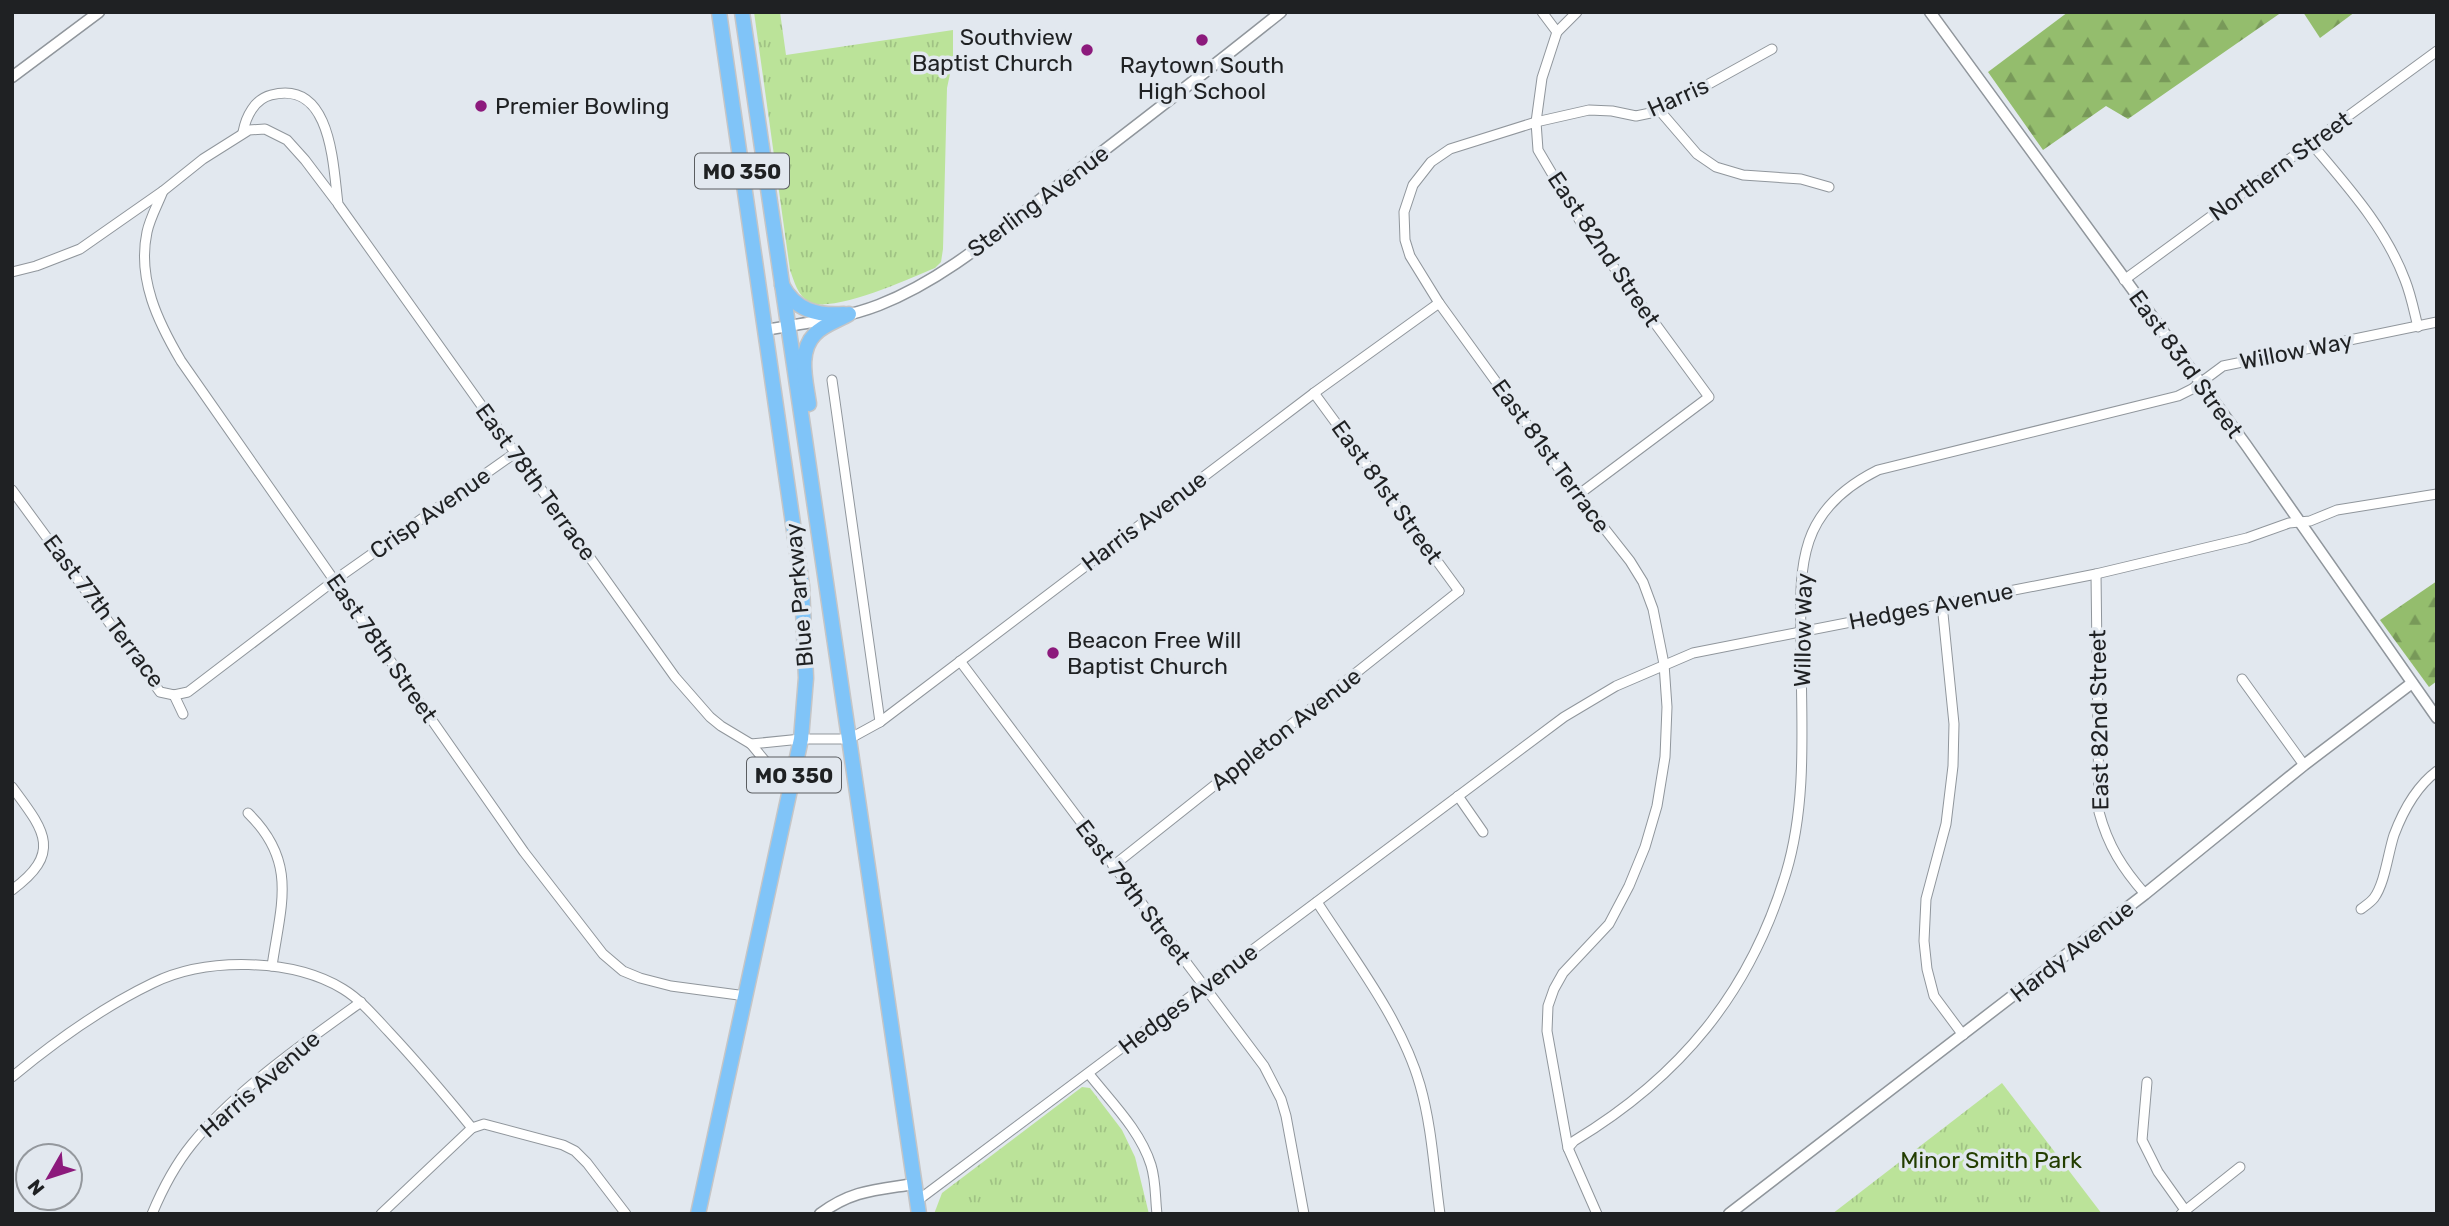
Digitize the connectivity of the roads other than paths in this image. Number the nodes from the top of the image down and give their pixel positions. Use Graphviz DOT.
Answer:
graph roads {
  1 [pos="99,12"];
  2 [pos="719,12"];
  3 [pos="742,12"];
  4 [pos="1281,12"];
  5 [pos="1542,12"];
  6 [pos="1577,12"];
  7 [pos="1934,13"];
  8 [pos="1558,32"];
  9 [pos="1772,49"];
  10 [pos="2437,51"];
  11 [pos="12,77"];
  12 [pos="1660,111"];
  13 [pos="1536,122"];
  14 [pos="243,132"];
  15 [pos="2311,143"];
  16 [pos="1829,187"];
  17 [pos="163,191"];
  18 [pos="338,204"];
  19 [pos="1412,260"];
  20 [pos="12,272"];
  21 [pos="2124,280"];
  22 [pos="781,282"];
  23 [pos="1439,303"];
  24 [pos="849,314"];
  25 [pos="2437,323"];
  26 [pos="787,326"];
  27 [pos="2418,327"];
  28 [pos="765,330"];
  29 [pos="832,380"];
  30 [pos="2199,384"];
  31 [pos="1314,393"];
  32 [pos="806,444"];
  33 [pos="515,453"];
  34 [pos="12,490"];
  35 [pos="2437,494"];
  36 [pos="1578,495"];
  37 [pos="2300,522"];
  38 [pos="2096,574"];
  39 [pos="335,580"];
  40 [pos="1463,592"];
  41 [pos="1942,604"];
  42 [pos="1801,632"];
  43 [pos="960,661"];
  44 [pos="1664,664"];
  45 [pos="2242,679"];
  46 [pos="2412,683"];
  47 [pos="174,695"];
  48 [pos="183,714"];
  49 [pos="2437,719"];
  50 [pos="880,722"];
  51 [pos="849,739"];
  52 [pos="801,740"];
  53 [pos="751,744"];
  54 [pos="2304,765"];
  55 [pos="2437,771"];
  56 [pos="12,787"];
  57 [pos="790,791"];
  58 [pos="1458,796"];
  59 [pos="248,813"];
  60 [pos="1483,832"];
  61 [pos="1113,866"];
  62 [pos="12,890"];
  63 [pos="2145,894"];
  64 [pos="1317,902"];
  65 [pos="2361,909"];
  66 [pos="272,966"];
  67 [pos="1204,988"];
  68 [pos="746,996"];
  69 [pos="360,1002"];
  70 [pos="1963,1035"];
  71 [pos="1089,1074"];
  72 [pos="12,1077"];
  73 [pos="2147,1082"];
  74 [pos="472,1129"];
  75 [pos="1568,1149"];
  76 [pos="2240,1167"];
  77 [pos="914,1184"];
  78 [pos="918,1207"];
  79 [pos="2183,1212"];
  80 [pos="152,1214"];
  81 [pos="381,1214"];
  82 [pos="626,1214"];
  83 [pos="698,1214"];
  84 [pos="820,1214"];
  85 [pos="1157,1214"];
  86 [pos="1304,1214"];
  87 [pos="1440,1214"];
  88 [pos="1597,1214"];
  89 [pos="1729,1214"];
  1 -- 11 [label="street"];
  2 -- 28 [label="highway, Blue Parkway / MO 350"];
  3 -- 22 [label="highway, Blue Parkway / MO 350"];
  4 -- 24 [label="street, Sterling Avenue"];
  5 -- 8 [label="street"];
  6 -- 8 [label="street"];
  7 -- 21 [label="street, East 83rd Street"];
  8 -- 13 [label="street, East 82nd Street"];
  9 -- 12 [label="street, Harris"];
  10 -- 15 [label="street, Northern Street"];
  12 -- 13 [label="street, Harris"];
  12 -- 16 [label="street"];
  13 -- 19 [label="street, Harris"];
  13 -- 36 [label="street, East 82nd Street"];
  14 -- 17 [label="street"];
  14 -- 18 [label="street, East 78th Terrace"];
  14 -- 18 [label="street, East 78th Terrace"];
  15 -- 21 [label="street, Northern Street"];
  15 -- 27 [label="street"];
  17 -- 20 [label="street"];
  17 -- 39 [label="street, East 78th Street"];
  18 -- 33 [label="street, East 78th Terrace"];
  19 -- 23 [label="street, East 81st Terrace"];
  21 -- 30 [label="street, East 83rd Street"];
  22 -- 24 [label="highway"];
  22 -- 26 [label="highway, Blue Parkway / MO 350"];
  23 -- 31 [label="street, Harris Avenue"];
  23 -- 36 [label="street, East 81st Terrace"];
  24 -- 26 [label="street, Sterling Avenue"];
  24 -- 32 [label="highway"];
  25 -- 27 [label="street, Willow Way"];
  26 -- 28 [label="street, Sterling Avenue"];
  26 -- 32 [label="highway, Blue Parkway / MO 350"];
  27 -- 30 [label="street, Willow Way"];
  28 -- 52 [label="highway, Blue Parkway / MO 350"];
  29 -- 50 [label="street"];
  30 -- 37 [label="street, East 83rd Street"];
  30 -- 42 [label="street, Willow Way"];
  31 -- 40 [label="street, East 81st Street"];
  31 -- 43 [label="street, Harris Avenue"];
  32 -- 51 [label="highway, Blue Parkway / MO 350"];
  33 -- 39 [label="street, Crisp Avenue"];
  33 -- 53 [label="street, East 78th Terrace"];
  34 -- 47 [label="street, East 77th Terrace"];
  35 -- 37 [label="street, Hedges Avenue"];
  36 -- 44 [label="street, East 81st Terrace"];
  37 -- 38 [label="street, Hedges Avenue"];
  37 -- 46 [label="street, East 83rd Street"];
  38 -- 41 [label="street, Hedges Avenue"];
  38 -- 63 [label="street, East 82nd Street"];
  39 -- 47 [label="street, Crisp Avenue"];
  39 -- 68 [label="street, East 78th Street"];
  40 -- 61 [label="street, Appleton Avenue"];
  41 -- 42 [label="street, Hedges Avenue"];
  41 -- 70 [label="street"];
  42 -- 44 [label="street, Hedges Avenue"];
  42 -- 75 [label="street, Willow Way"];
  43 -- 50 [label="street, Harris Avenue"];
  43 -- 61 [label="street, East 79th Street"];
  44 -- 58 [label="street, Hedges Avenue"];
  44 -- 75 [label="street, East 81st Terrace"];
  45 -- 54 [label="street"];
  46 -- 49 [label="street, East 83rd Street"];
  46 -- 54 [label="street, Hardy Avenue"];
  47 -- 48 [label="street"];
  50 -- 51 [label="street, Harris Avenue"];
  51 -- 52 [label="street"];
  51 -- 77 [label="highway, Blue Parkway / MO 350"];
  52 -- 53 [label="street"];
  52 -- 57 [label="highway, Blue Parkway / MO 350"];
  53 -- 57 [label="street, East 78th Terrace"];
  54 -- 63 [label="street, Hardy Avenue"];
  55 -- 65 [label="street"];
  56 -- 62 [label="street"];
  57 -- 68 [label="highway, Blue Parkway / MO 350"];
  58 -- 60 [label="street"];
  58 -- 64 [label="street, Hedges Avenue"];
  59 -- 66 [label="street"];
  61 -- 67 [label="street, East 79th Street"];
  63 -- 70 [label="street, Hardy Avenue"];
  64 -- 67 [label="street, Hedges Avenue"];
  64 -- 87 [label="street"];
  66 -- 69 [label="street"];
  66 -- 72 [label="street"];
  67 -- 71 [label="street, Hedges Avenue"];
  67 -- 86 [label="street, East 79th Street"];
  68 -- 83 [label="highway, Blue Parkway / MO 350"];
  69 -- 74 [label="street"];
  69 -- 80 [label="street, Harris Avenue"];
  70 -- 89 [label="street, Hardy Avenue"];
  71 -- 78 [label="street, Hedges Avenue"];
  71 -- 85 [label="street"];
  73 -- 79 [label="street"];
  74 -- 81 [label="street"];
  74 -- 82 [label="street"];
  75 -- 88 [label="street, East 81st Terrace"];
  76 -- 79 [label="street"];
  77 -- 78 [label="highway, Blue Parkway / MO 350"];
  77 -- 84 [label="street"];
}
